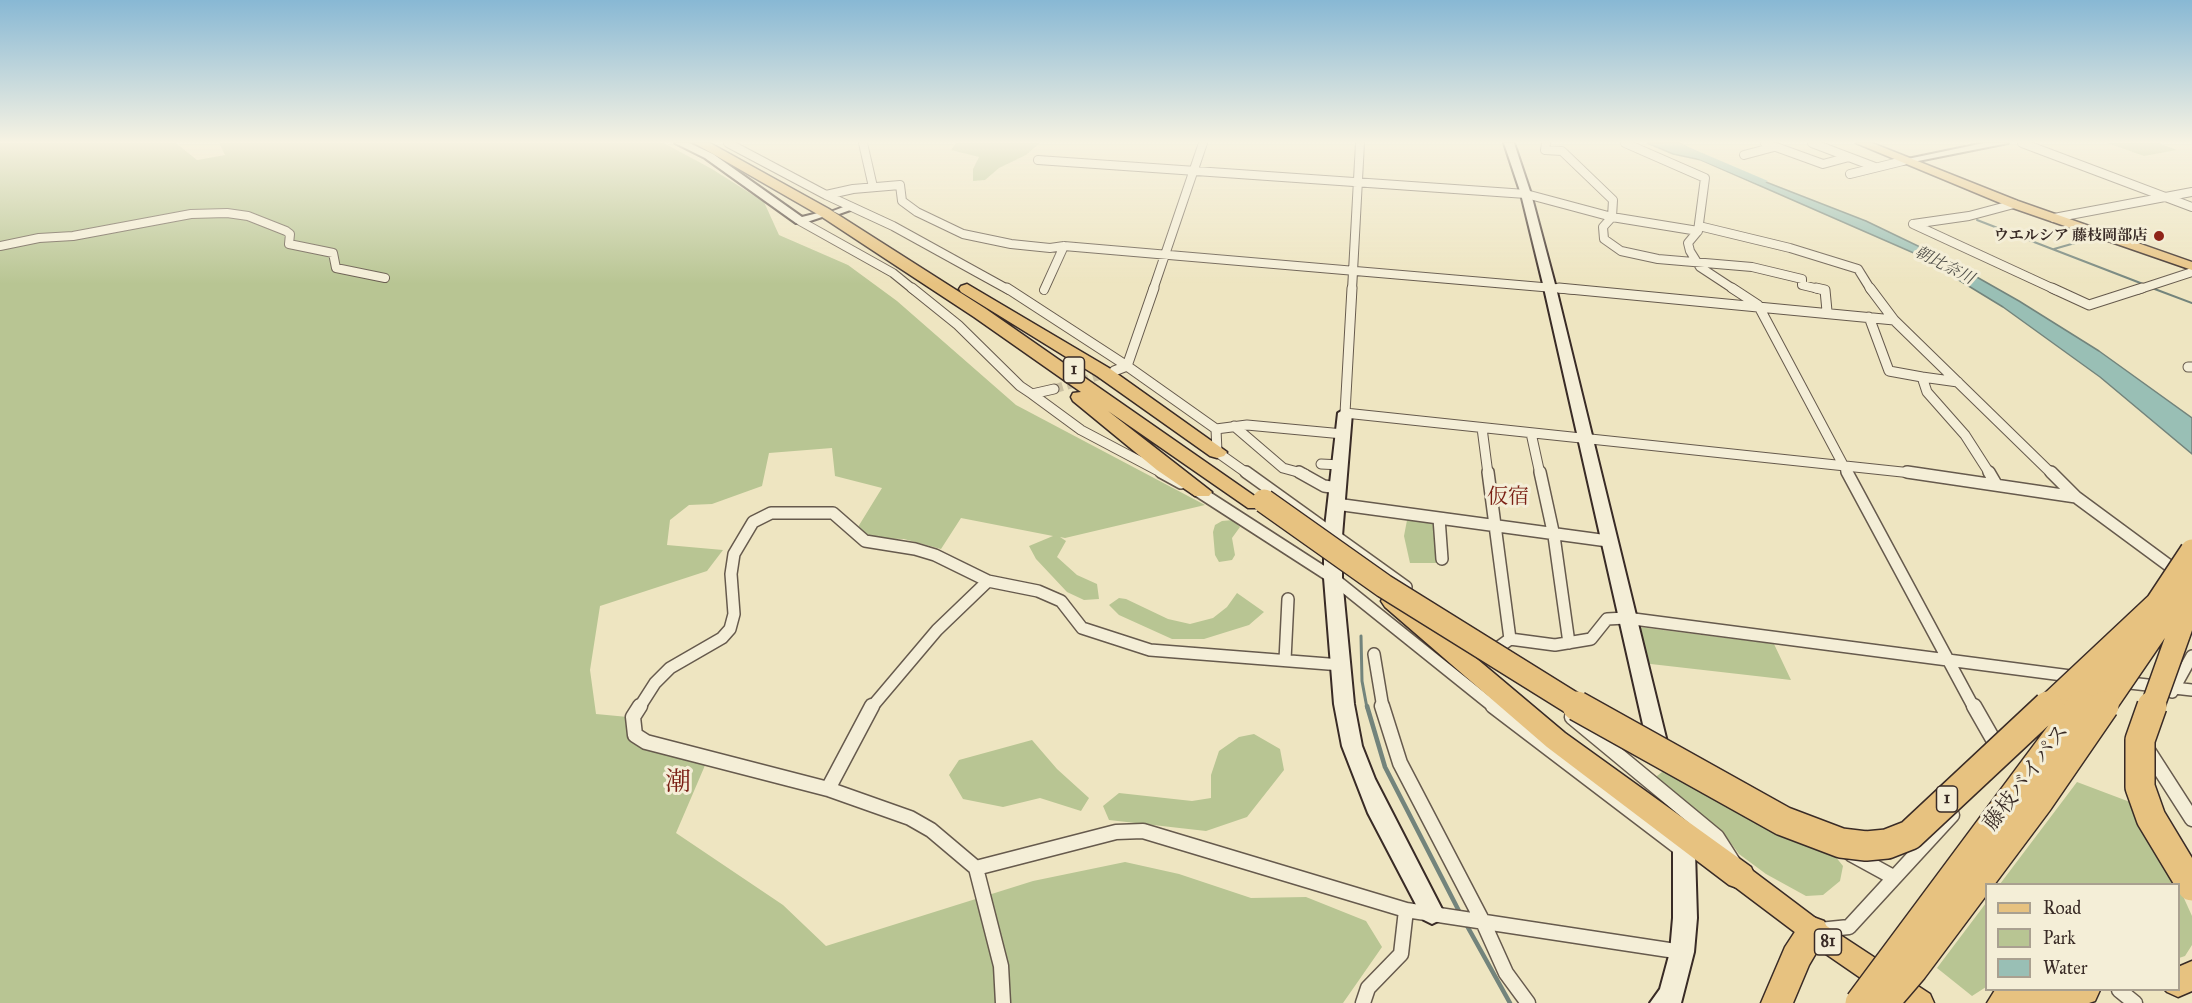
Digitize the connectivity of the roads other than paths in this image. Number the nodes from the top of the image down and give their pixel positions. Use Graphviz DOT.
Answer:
graph roads {
  1 [pos="759,190"];
  2 [pos="783,190"];
  3 [pos="795,190"];
  4 [pos="816,190"];
  5 [pos="849,190"];
  6 [pos="901,190"];
  7 [pos="1187,190"];
  8 [pos="1358,190"];
  9 [pos="1467,190"];
  10 [pos="1525,190"];
  11 [pos="1602,190"];
  12 [pos="1703,190"];
  13 [pos="1977,190"];
  14 [pos="2147,190"];
  15 [pos="2192,192"];
  16 [pos="1526,194"];
  17 [pos="826,195"];
  18 [pos="2166,197"];
  19 [pos="2014,204"];
  20 [pos="2192,207"];
  21 [pos="822,215"];
  22 [pos="1612,217"];
  23 [pos="2054,218"];
  24 [pos="800,221"];
  25 [pos="1698,229"];
  26 [pos="882,243"];
  27 [pos="0,246"];
  28 [pos="1064,246"];
  29 [pos="1166,255"];
  30 [pos="1697,263"];
  31 [pos="2192,266"];
  32 [pos="1353,271"];
  33 [pos="2192,272"];
  34 [pos="385,278"];
  35 [pos="1550,288"];
  36 [pos="1044,290"];
  37 [pos="1758,304"];
  38 [pos="972,308"];
  39 [pos="1827,311"];
  40 [pos="1869,317"];
  41 [pos="1894,320"];
  42 [pos="1127,366"];
  43 [pos="1114,370"];
  44 [pos="1922,377"];
  45 [pos="1958,382"];
  46 [pos="1054,389"];
  47 [pos="1032,394"];
  48 [pos="1345,413"];
  49 [pos="1234,426"];
  50 [pos="1219,428"];
  51 [pos="1482,428"];
  52 [pos="1531,433"];
  53 [pos="1343,434"];
  54 [pos="1584,439"];
  55 [pos="1217,452"];
  56 [pos="1321,464"];
  57 [pos="1341,465"];
  58 [pos="1844,466"];
  59 [pos="1996,484"];
  60 [pos="1202,492"];
  61 [pos="1337,496"];
  62 [pos="2076,497"];
  63 [pos="1259,502"];
  64 [pos="1439,518"];
  65 [pos="1496,528"];
  66 [pos="1333,536"];
  67 [pos="1554,536"];
  68 [pos="1608,541"];
  69 [pos="2192,544"];
  70 [pos="1442,559"];
  71 [pos="2188,570"];
  72 [pos="1333,578"];
  73 [pos="988,581"];
  74 [pos="1381,587"];
  75 [pos="2192,596"];
  76 [pos="1288,599"];
  77 [pos="2159,602"];
  78 [pos="1626,618"];
  79 [pos="1569,643"];
  80 [pos="1374,654"];
  81 [pos="2192,656"];
  82 [pos="1946,659"];
  83 [pos="1285,660"];
  84 [pos="1341,665"];
  85 [pos="2066,675"];
  86 [pos="2175,688"];
  87 [pos="2192,690"];
  88 [pos="1657,742"];
  89 [pos="2004,759"];
  90 [pos="1643,777"];
  91 [pos="828,789"];
  92 [pos="2192,819"];
  93 [pos="1684,852"];
  94 [pos="976,868"];
  95 [pos="1740,876"];
  96 [pos="1893,877"];
  97 [pos="2192,886"];
  98 [pos="1406,910"];
  99 [pos="1432,913"];
  100 [pos="1483,922"];
  101 [pos="1813,931"];
  102 [pos="1682,952"];
  103 [pos="2058,991"];
  104 [pos="2120,991"];
  105 [pos="1003,1003"];
  106 [pos="1364,1003"];
  107 [pos="1528,1003"];
  108 [pos="1663,1003"];
  109 [pos="1777,1003"];
  110 [pos="1860,1003"];
  111 [pos="1884,1003"];
  112 [pos="1920,1003"];
  113 [pos="2003,1003"];
  114 [pos="2134,1003"];
  1 -- 24 [label="street"];
  2 -- 38 [label="highway"];
  3 -- 26 [label="highway, 1"];
  4 -- 17 [label="street"];
  5 -- 17 [label="street"];
  6 -- 28 [label="street"];
  7 -- 29 [label="street"];
  8 -- 32 [label="street"];
  9 -- 16 [label="street"];
  10 -- 16 [label="street"];
  11 -- 22 [label="street"];
  12 -- 25 [label="street"];
  13 -- 19 [label="main road"];
  14 -- 18 [label="street"];
  15 -- 18 [label="street"];
  16 -- 22 [label="street"];
  16 -- 35 [label="street"];
  17 -- 42 [label="street"];
  18 -- 20 [label="street"];
  18 -- 23 [label="street"];
  19 -- 23 [label="main road"];
  19 -- 33 [label="street"];
  21 -- 24 [label="street"];
  22 -- 25 [label="street"];
  22 -- 30 [label="street"];
  23 -- 31 [label="main road"];
  24 -- 47 [label="street"];
  25 -- 30 [label="street"];
  25 -- 41 [label="street"];
  26 -- 55 [label="highway"];
  26 -- 63 [label="highway, 1"];
  27 -- 34 [label="street"];
  28 -- 29 [label="street"];
  28 -- 36 [label="street"];
  29 -- 32 [label="street"];
  29 -- 42 [label="street"];
  30 -- 37 [label="street"];
  30 -- 39 [label="street"];
  32 -- 35 [label="street"];
  32 -- 48 [label="street"];
  35 -- 37 [label="street"];
  35 -- 54 [label="street"];
  37 -- 39 [label="street"];
  37 -- 58 [label="street"];
  38 -- 60 [label="highway"];
  38 -- 63 [label="highway"];
  39 -- 40 [label="street"];
  40 -- 41 [label="street"];
  40 -- 44 [label="street"];
  41 -- 45 [label="street"];
  42 -- 43 [label="street"];
  42 -- 50 [label="street"];
  44 -- 45 [label="street"];
  44 -- 59 [label="street"];
  45 -- 62 [label="street"];
  46 -- 47 [label="street"];
  47 -- 60 [label="street"];
  48 -- 51 [label="street"];
  48 -- 53 [label="street"];
  49 -- 50 [label="street"];
  49 -- 53 [label="street"];
  49 -- 61 [label="street"];
  50 -- 55 [label="street"];
  51 -- 52 [label="street"];
  51 -- 65 [label="street"];
  52 -- 54 [label="street"];
  52 -- 67 [label="street"];
  53 -- 57 [label="street"];
  54 -- 58 [label="street"];
  54 -- 68 [label="street"];
  55 -- 66 [label="street"];
  56 -- 57 [label="street"];
  57 -- 61 [label="street"];
  58 -- 59 [label="street"];
  58 -- 82 [label="street"];
  59 -- 62 [label="street"];
  60 -- 72 [label="street"];
  61 -- 64 [label="street"];
  61 -- 66 [label="street"];
  62 -- 71 [label="street"];
  63 -- 74 [label="highway"];
  64 -- 65 [label="street"];
  64 -- 70 [label="street"];
  65 -- 67 [label="street"];
  65 -- 79 [label="street"];
  66 -- 72 [label="street"];
  66 -- 90 [label="street"];
  67 -- 68 [label="street"];
  67 -- 79 [label="street"];
  68 -- 78 [label="street"];
  69 -- 71 [label="street, bridge"];
  71 -- 77 [label="highway, 藤枝バイパス / 1, bridge"];
  71 -- 85 [label="street"];
  71 -- 111 [label="highway, 藤枝バイパス, bridge"];
  72 -- 84 [label="street"];
  72 -- 93 [label="street"];
  73 -- 83 [label="street"];
  73 -- 91 [label="street"];
  73 -- 91 [label="street"];
  74 -- 77 [label="highway, 1, bridge"];
  74 -- 95 [label="highway, bridge"];
  74 -- 95 [label="highway"];
  75 -- 97 [label="highway, bridge"];
  76 -- 83 [label="street"];
  77 -- 110 [label="highway, 藤枝バイパス / 1, bridge"];
  78 -- 79 [label="street"];
  78 -- 82 [label="street"];
  78 -- 88 [label="street"];
  80 -- 100 [label="street"];
  81 -- 86 [label="street"];
  82 -- 85 [label="street"];
  82 -- 89 [label="street"];
  83 -- 84 [label="street"];
  84 -- 99 [label="street"];
  85 -- 86 [label="street"];
  85 -- 89 [label="street"];
  86 -- 87 [label="street"];
  86 -- 92 [label="street"];
  88 -- 90 [label="street"];
  88 -- 96 [label="street"];
  89 -- 96 [label="street"];
  90 -- 95 [label="street"];
  91 -- 94 [label="street"];
  93 -- 95 [label="street"];
  93 -- 102 [label="street"];
  94 -- 98 [label="street"];
  94 -- 105 [label="street"];
  95 -- 101 [label="main road, 81"];
  96 -- 101 [label="street"];
  98 -- 99 [label="street"];
  98 -- 106 [label="street"];
  99 -- 100 [label="street"];
  100 -- 102 [label="street"];
  100 -- 107 [label="street"];
  101 -- 109 [label="highway"];
  101 -- 112 [label="main road, 81"];
  102 -- 108 [label="street"];
  103 -- 113 [label="highway"];
  104 -- 114 [label="street"];
}
